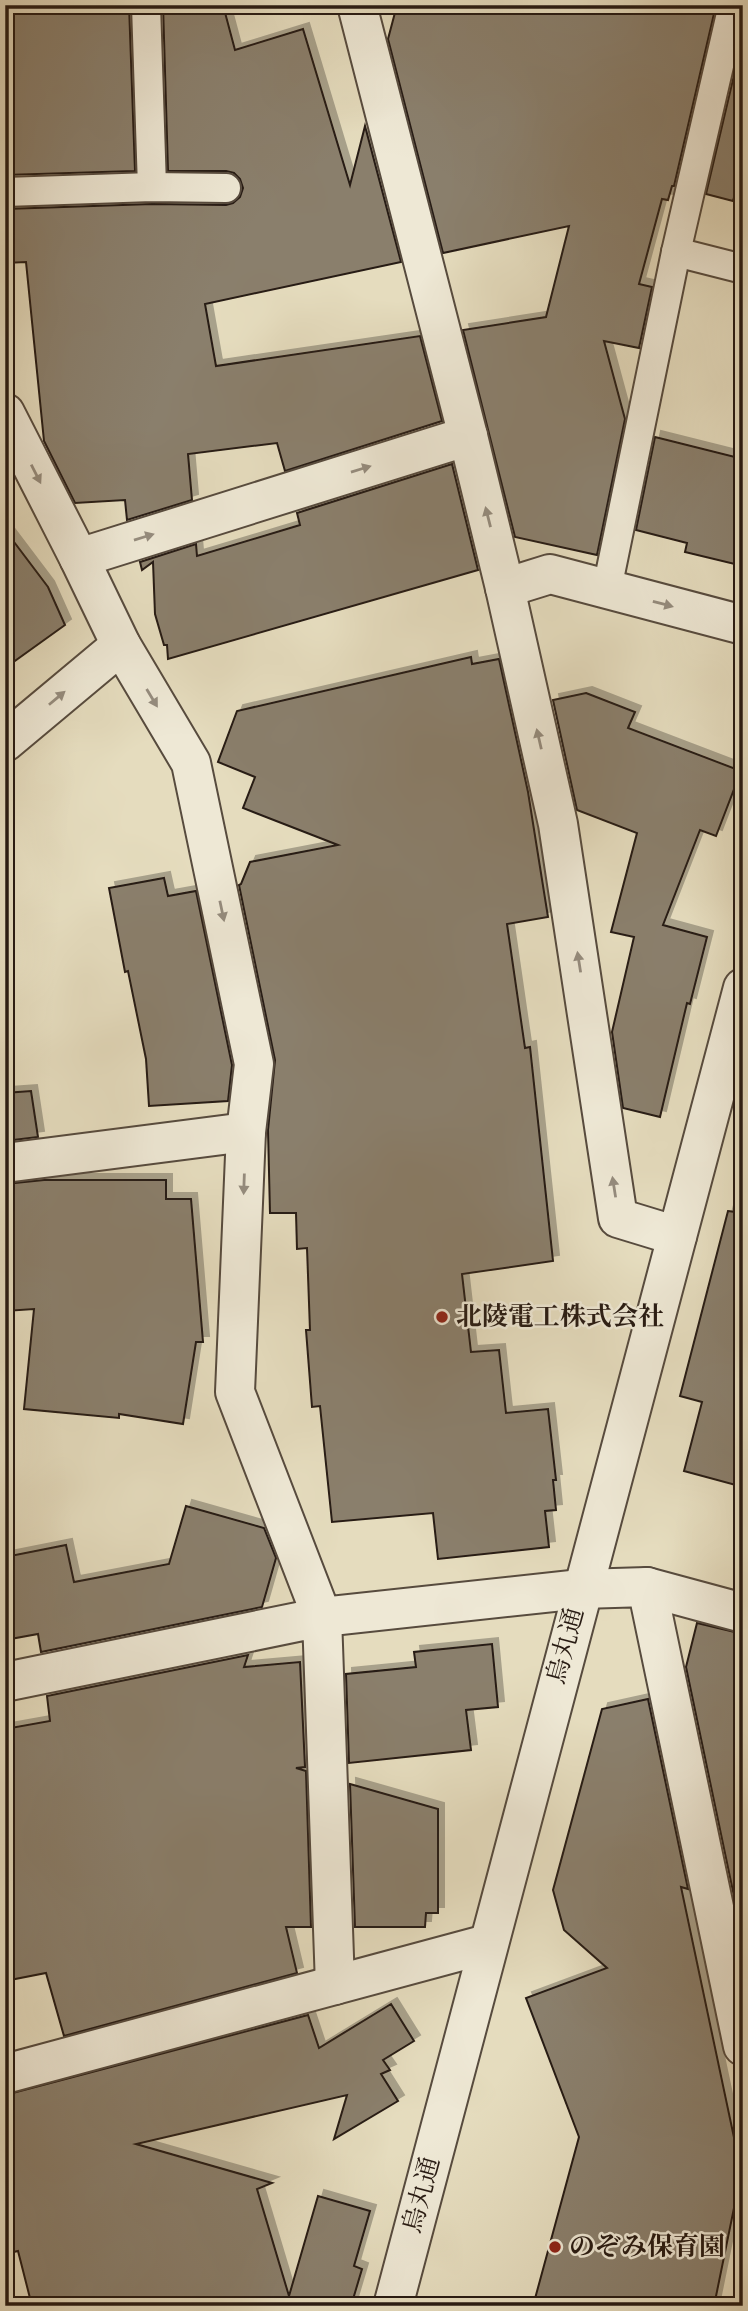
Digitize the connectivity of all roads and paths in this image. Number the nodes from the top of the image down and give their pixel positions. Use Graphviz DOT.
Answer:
graph roads {
  1 [pos="146,5"];
  2 [pos="357,5"];
  3 [pos="733,5"];
  4 [pos="152,187"];
  5 [pos="226,188"];
  6 [pos="5,192"];
  7 [pos="676,252"];
  8 [pos="743,269"];
  9 [pos="5,413"];
  10 [pos="468,436"];
  11 [pos="79,558"];
  12 [pos="505,588"];
  13 [pos="607,589"];
  14 [pos="743,625"];
  15 [pos="121,645"];
  16 [pos="5,742"];
  17 [pos="743,988"];
  18 [pos="246,1132"];
  19 [pos="5,1163"];
  20 [pos="677,1236"];
  21 [pos="647,1587"];
  22 [pos="581,1589"];
  23 [pos="743,1613"];
  24 [pos="322,1617"];
  25 [pos="5,1682"];
  26 [pos="487,1944"];
  27 [pos="334,1985"];
  28 [pos="743,2046"];
  29 [pos="5,2074"];
  30 [pos="393,2306"];
  1 -- 4 [label="lane"];
  2 -- 10 [label="street"];
  3 -- 7 [label="lane"];
  4 -- 5 [label="lane"];
  4 -- 6 [label="lane"];
  7 -- 8 [label="lane"];
  7 -- 13 [label="lane"];
  9 -- 11 [label="street, one-way"];
  11 -- 10 [label="street, one-way"];
  12 -- 10 [label="street, one-way"];
  11 -- 15 [label="street"];
  12 -- 13 [label="street"];
  20 -- 12 [label="street, one-way"];
  13 -- 14 [label="street, one-way"];
  16 -- 15 [label="street, one-way"];
  15 -- 18 [label="street, one-way"];
  17 -- 20 [label="street, 烏丸通"];
  18 -- 19 [label="street"];
  18 -- 24 [label="street, one-way"];
  20 -- 22 [label="street, 烏丸通"];
  21 -- 22 [label="street"];
  21 -- 23 [label="street"];
  21 -- 28 [label="street"];
  22 -- 24 [label="street"];
  22 -- 26 [label="street, 烏丸通"];
  24 -- 25 [label="street"];
  24 -- 27 [label="street"];
  26 -- 27 [label="street"];
  26 -- 30 [label="street, 烏丸通"];
  27 -- 29 [label="street"];
}
